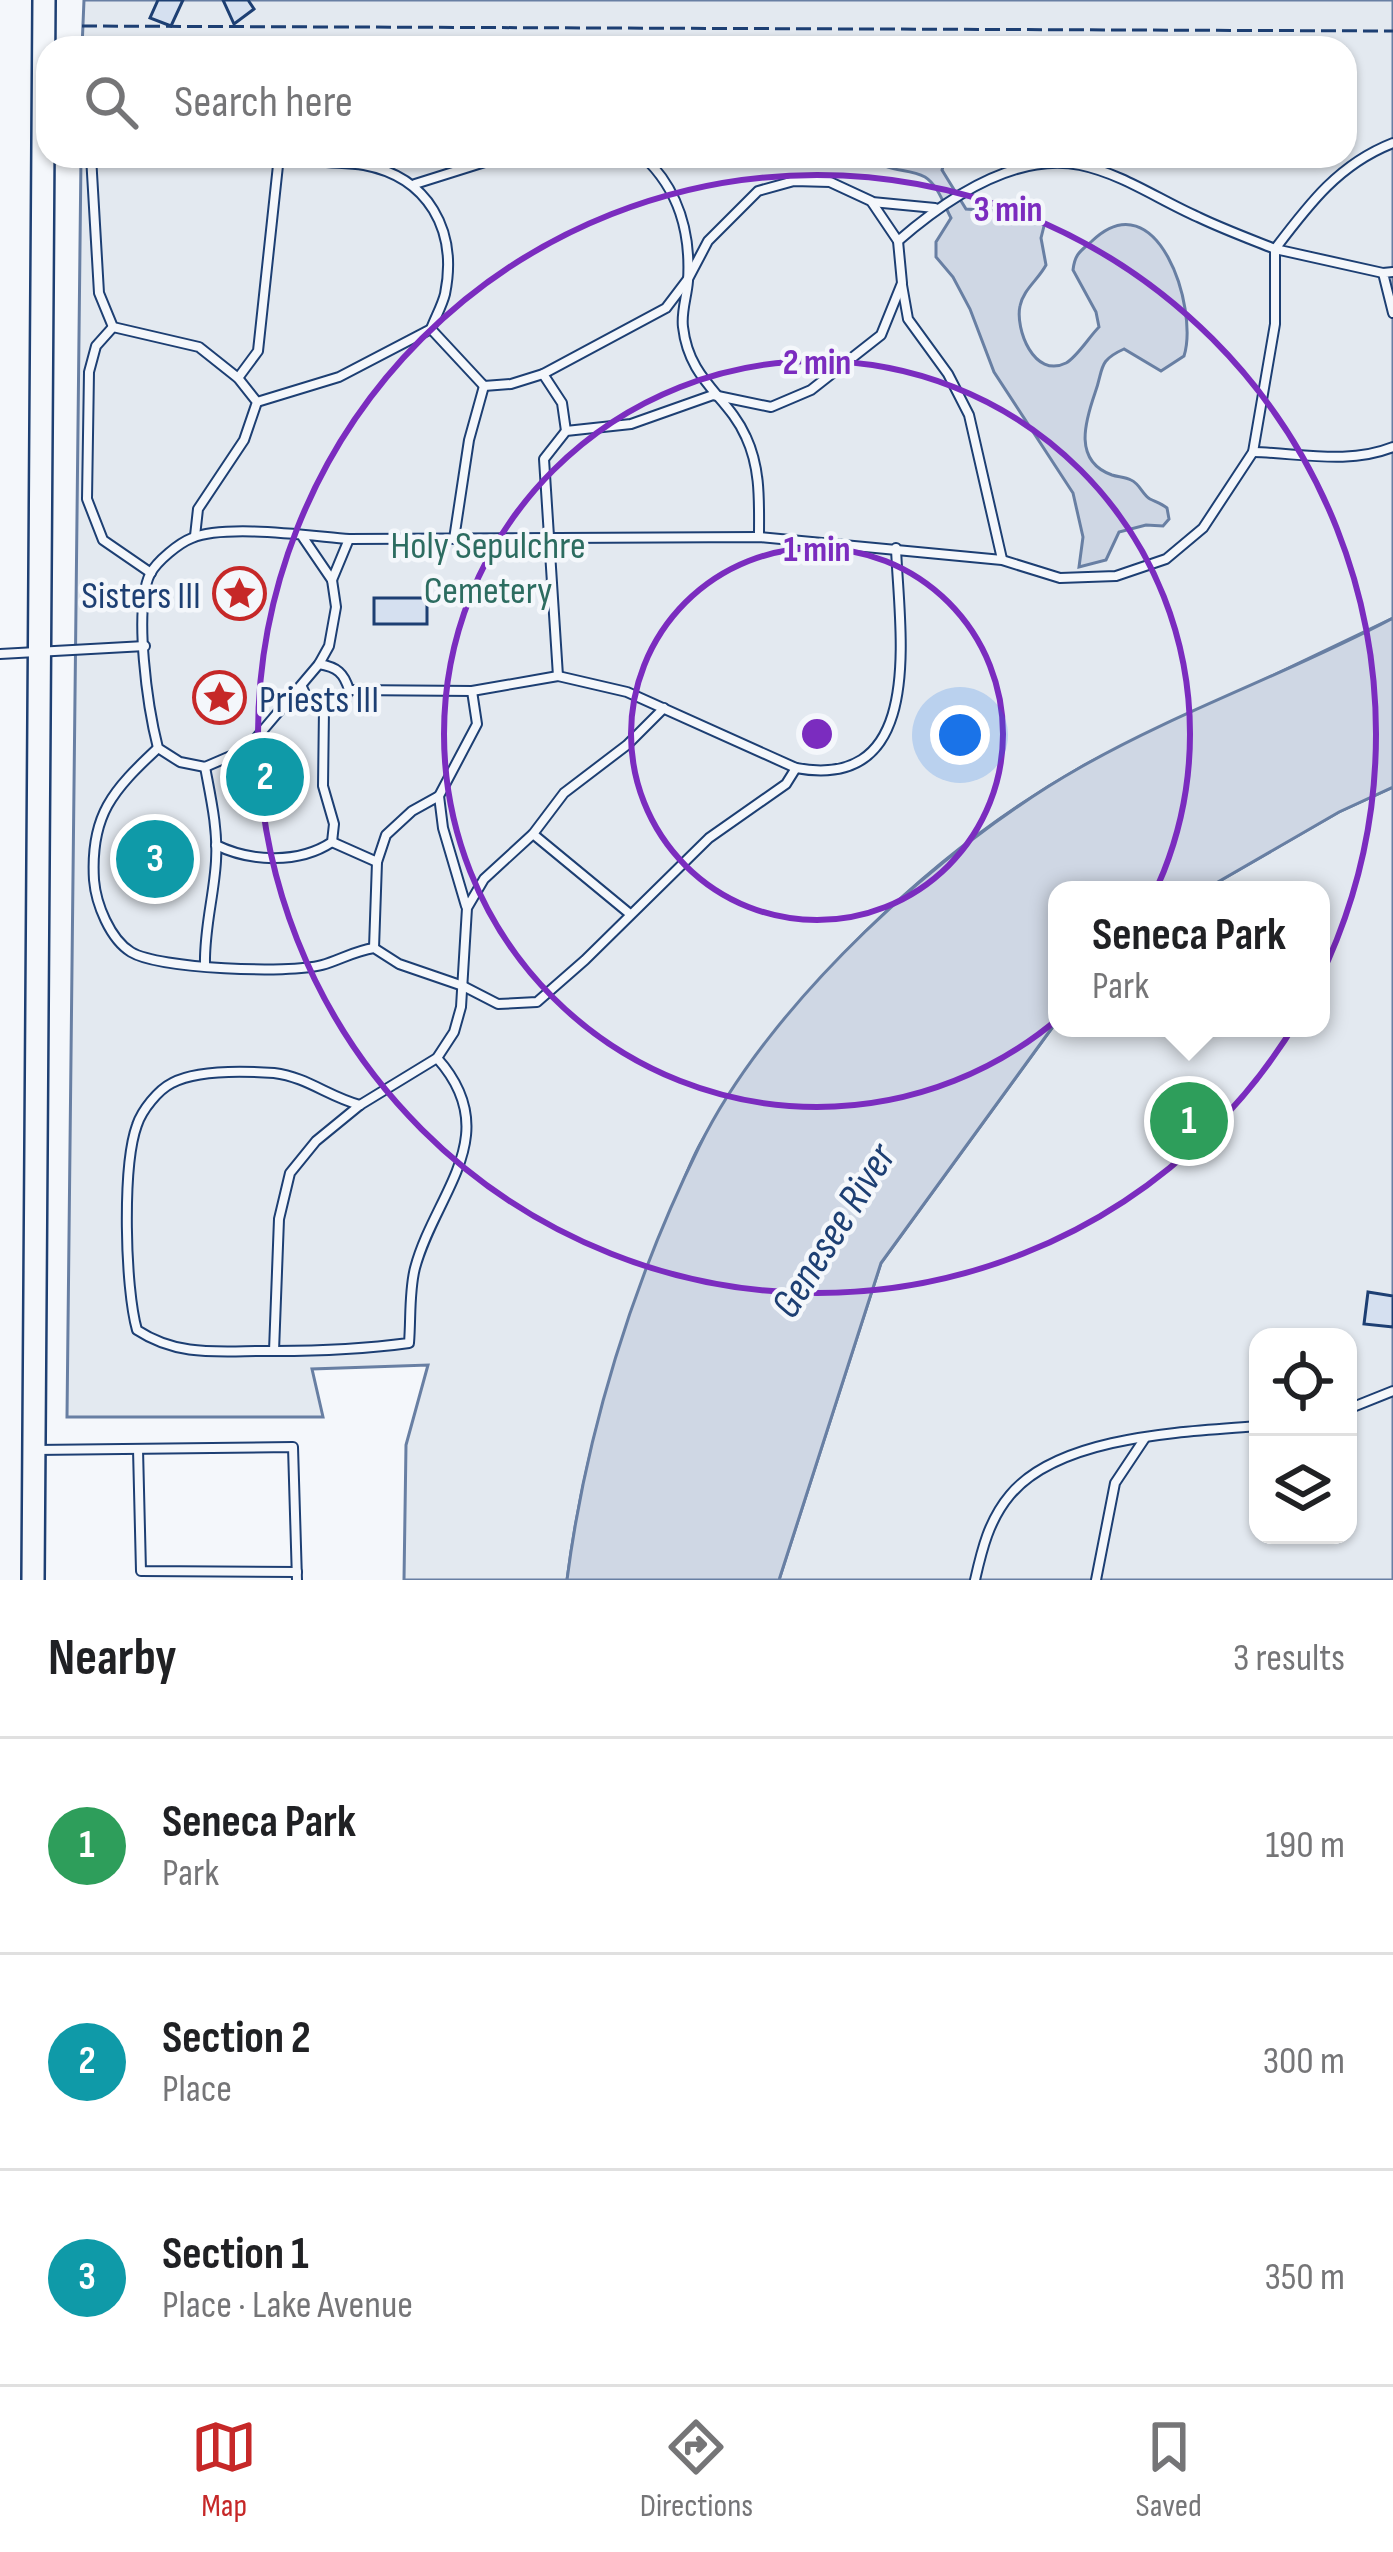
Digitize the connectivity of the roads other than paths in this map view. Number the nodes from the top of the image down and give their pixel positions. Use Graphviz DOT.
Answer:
graph roads {
  1 [pos="44,0"];
  2 [pos="44,36"];
  3 [pos="1393,143"];
  4 [pos="1357,162"];
  5 [pos="43,168"];
  6 [pos="92,168"];
  7 [pos="278,168"];
  8 [pos="372,168"];
  9 [pos="466,168"];
  10 [pos="653,168"];
  11 [pos="1029,168"];
  12 [pos="1078,168"];
  13 [pos="1346,168"];
  14 [pos="415,184"];
  15 [pos="871,202"];
  16 [pos="936,208"];
  17 [pos="898,242"];
  18 [pos="1275,249"];
  19 [pos="1388,273"];
  20 [pos="688,279"];
  21 [pos="902,283"];
  22 [pos="1393,313"];
  23 [pos="113,327"];
  24 [pos="430,329"];
  25 [pos="543,374"];
  26 [pos="238,378"];
  27 [pos="484,386"];
  28 [pos="713,395"];
  29 [pos="257,402"];
  30 [pos="566,431"];
  31 [pos="1393,447"];
  32 [pos="1253,452"];
  33 [pos="195,536"];
  34 [pos="302,536"];
  35 [pos="759,537"];
  36 [pos="349,538"];
  37 [pos="454,538"];
  38 [pos="551,540"];
  39 [pos="896,548"];
  40 [pos="1002,560"];
  41 [pos="151,573"];
  42 [pos="332,580"];
  43 [pos="145,646"];
  44 [pos="39,652"];
  45 [pos="0,653"];
  46 [pos="320,664"];
  47 [pos="558,676"];
  48 [pos="302,687"];
  49 [pos="350,690"];
  50 [pos="472,691"];
  51 [pos="664,708"];
  52 [pos="324,709"];
  53 [pos="158,748"];
  54 [pos="205,767"];
  55 [pos="796,768"];
  56 [pos="440,796"];
  57 [pos="532,834"];
  58 [pos="332,842"];
  59 [pos="216,845"];
  60 [pos="377,862"];
  61 [pos="467,908"];
  62 [pos="629,914"];
  63 [pos="374,948"];
  64 [pos="205,965"];
  65 [pos="464,986"];
  66 [pos="437,1058"];
  67 [pos="360,1105"];
  68 [pos="274,1351"];
  69 [pos="1393,1391"];
  70 [pos="1357,1405"];
  71 [pos="1249,1427"];
  72 [pos="1145,1438"];
  73 [pos="138,1449"];
  74 [pos="34,1450"];
  75 [pos="297,1576"];
  76 [pos="33,1580"];
  77 [pos="975,1580"];
  78 [pos="1096,1580"];
  1 -- 2 [label="main road"];
  3 -- 4 [label="lane"];
  5 -- 44 [label="main road"];
  6 -- 23 [label="lane"];
  7 -- 26 [label="lane"];
  8 -- 14 [label="lane"];
  9 -- 14 [label="lane"];
  10 -- 20 [label="lane"];
  11 -- 16 [label="lane"];
  12 -- 18 [label="lane"];
  13 -- 18 [label="lane"];
  14 -- 24 [label="lane"];
  15 -- 16 [label="lane"];
  15 -- 17 [label="lane"];
  15 -- 20 [label="lane"];
  16 -- 17 [label="lane"];
  17 -- 21 [label="lane"];
  18 -- 19 [label="lane"];
  18 -- 32 [label="lane"];
  19 -- 22 [label="lane"];
  20 -- 25 [label="lane"];
  20 -- 28 [label="lane"];
  21 -- 28 [label="lane"];
  21 -- 40 [label="lane"];
  23 -- 26 [label="lane"];
  23 -- 41 [label="lane"];
  24 -- 27 [label="lane"];
  24 -- 29 [label="lane"];
  25 -- 27 [label="lane"];
  25 -- 30 [label="lane"];
  26 -- 29 [label="lane"];
  27 -- 37 [label="lane"];
  28 -- 30 [label="lane"];
  28 -- 35 [label="lane"];
  29 -- 33 [label="lane"];
  30 -- 38 [label="lane"];
  31 -- 32 [label="lane"];
  32 -- 40 [label="lane"];
  33 -- 34 [label="lane"];
  33 -- 41 [label="lane"];
  34 -- 36 [label="lane"];
  34 -- 42 [label="lane"];
  35 -- 38 [label="lane"];
  35 -- 39 [label="lane"];
  36 -- 37 [label="lane"];
  36 -- 42 [label="lane"];
  37 -- 38 [label="lane"];
  38 -- 47 [label="lane"];
  39 -- 40 [label="lane"];
  39 -- 55 [label="lane"];
  41 -- 43 [label="lane"];
  42 -- 46 [label="lane"];
  43 -- 44 [label="lane"];
  43 -- 53 [label="lane"];
  44 -- 45 [label="lane"];
  44 -- 74 [label="main road"];
  46 -- 48 [label="lane"];
  46 -- 49 [label="lane"];
  47 -- 50 [label="lane"];
  47 -- 51 [label="lane"];
  48 -- 52 [label="lane"];
  48 -- 54 [label="lane"];
  49 -- 50 [label="lane"];
  49 -- 52 [label="lane"];
  50 -- 56 [label="lane"];
  51 -- 55 [label="lane"];
  51 -- 57 [label="lane"];
  52 -- 58 [label="lane"];
  53 -- 54 [label="lane"];
  53 -- 64 [label="lane"];
  54 -- 59 [label="lane"];
  55 -- 62 [label="lane"];
  56 -- 60 [label="lane"];
  56 -- 61 [label="lane"];
  57 -- 61 [label="lane"];
  57 -- 62 [label="lane"];
  58 -- 59 [label="lane"];
  58 -- 60 [label="lane"];
  59 -- 64 [label="lane"];
  60 -- 63 [label="lane"];
  61 -- 65 [label="lane"];
  62 -- 65 [label="lane"];
  63 -- 64 [label="lane"];
  63 -- 65 [label="lane"];
  65 -- 66 [label="lane"];
  66 -- 67 [label="lane"];
  66 -- 68 [label="lane"];
  67 -- 68 [label="lane"];
  67 -- 68 [label="lane"];
  69 -- 70 [label="lane"];
  71 -- 72 [label="lane"];
  72 -- 77 [label="lane"];
  72 -- 78 [label="lane"];
  73 -- 74 [label="lane"];
  73 -- 75 [label="lane"];
  73 -- 75 [label="lane"];
  74 -- 76 [label="main road"];
}
